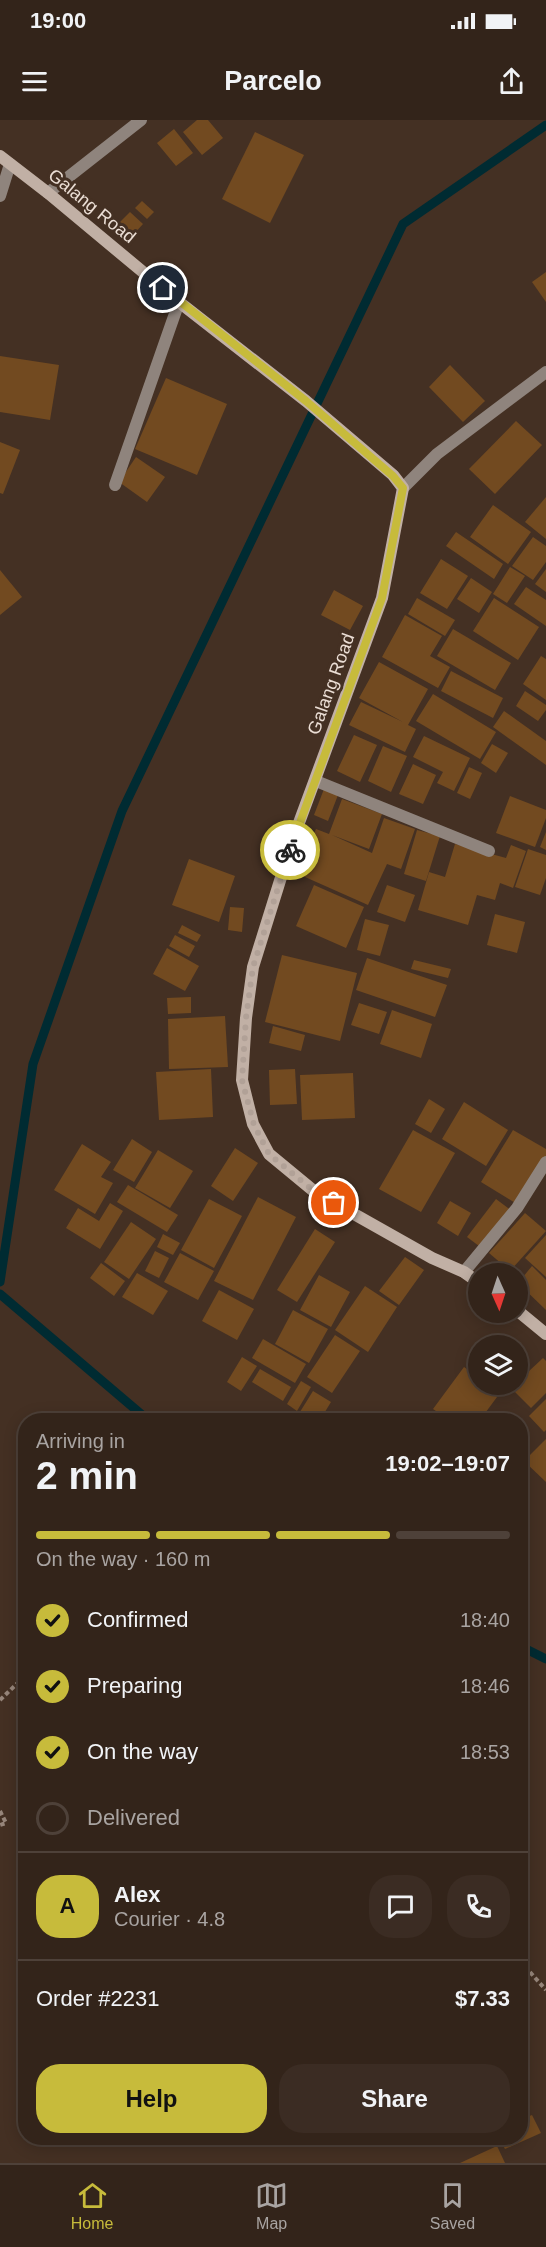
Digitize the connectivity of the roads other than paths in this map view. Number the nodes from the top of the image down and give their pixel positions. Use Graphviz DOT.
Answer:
graph roads {
  1 [pos="141,120"];
  2 [pos="5,160"];
  3 [pos="48,193"];
  4 [pos="0,196"];
  5 [pos="179,302"];
  6 [pos="546,372"];
  7 [pos="115,485"];
  8 [pos="403,488"];
  9 [pos="316,781"];
  10 [pos="489,851"];
  11 [pos="546,1162"];
  12 [pos="464,1272"];
  13 [pos="468,1275"];
  14 [pos="528,1319"];
  15 [pos="546,1334"];
  1 -- 3 [label="street"];
  2 -- 3 [label="street, Galang Road"];
  2 -- 4 [label="street"];
  3 -- 5 [label="street, Galang Road"];
  5 -- 7 [label="street"];
  5 -- 8 [label="street, Galang Road"];
  6 -- 8 [label="street"];
  8 -- 9 [label="street, Galang Road"];
  9 -- 10 [label="street"];
  9 -- 12 [label="street, Galang Road"];
  11 -- 12 [label="street"];
  12 -- 13 [label="street, Galang Road"];
  14 -- 15 [label="street"];
}
